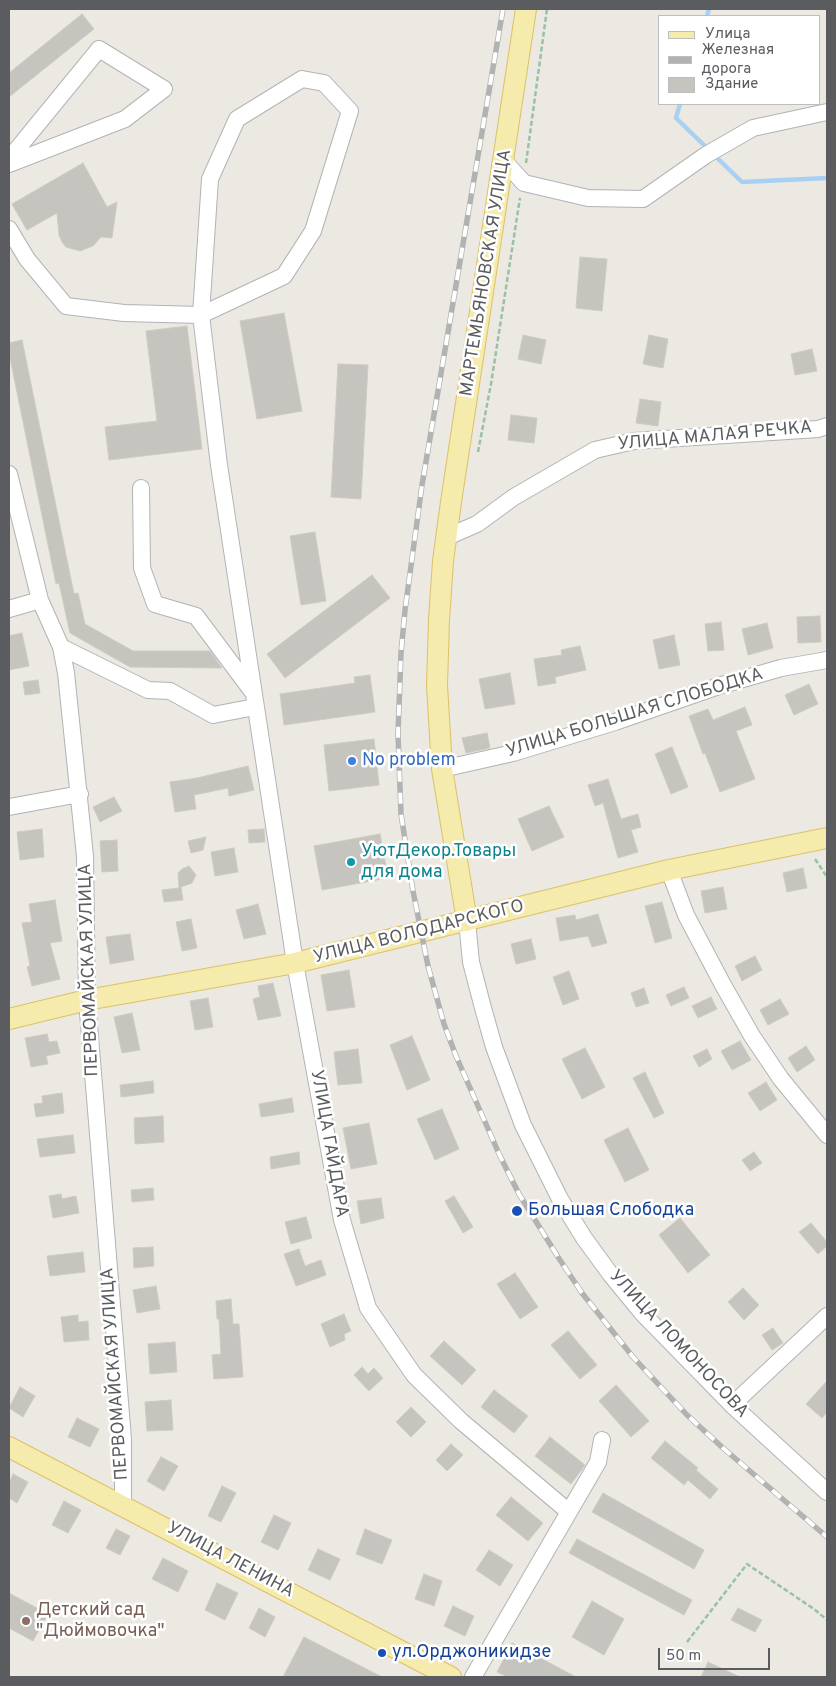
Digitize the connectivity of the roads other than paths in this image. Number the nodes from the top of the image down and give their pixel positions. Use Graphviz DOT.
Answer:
graph roads {
  1 [pos="526,9"];
  2 [pos="827,112"];
  3 [pos="9,159"];
  4 [pos="504,161"];
  5 [pos="9,164"];
  6 [pos="9,229"];
  7 [pos="201,315"];
  8 [pos="827,426"];
  9 [pos="9,474"];
  10 [pos="141,488"];
  11 [pos="447,537"];
  12 [pos="40,600"];
  13 [pos="9,609"];
  14 [pos="61,647"];
  15 [pos="826,664"];
  16 [pos="254,700"];
  17 [pos="442,769"];
  18 [pos="80,794"];
  19 [pos="9,807"];
  20 [pos="827,838"];
  21 [pos="669,870"];
  22 [pos="467,921"];
  23 [pos="295,963"];
  24 [pos="87,1000"];
  25 [pos="9,1019"];
  26 [pos="827,1135"];
  27 [pos="827,1316"];
  28 [pos="732,1405"];
  29 [pos="602,1440"];
  30 [pos="9,1447"];
  31 [pos="827,1492"];
  32 [pos="123,1505"];
  33 [pos="570,1512"];
  34 [pos="451,1677"];
  35 [pos="473,1677"];
  1 -- 4 [label="main road, МАРТЕМЬЯНОВСКАЯ УЛИЦА"];
  2 -- 4 [label="street"];
  3 -- 5 [label="street"];
  4 -- 11 [label="main road, МАРТЕМЬЯНОВСКАЯ УЛИЦА"];
  6 -- 7 [label="street"];
  7 -- 7 [label="street, УЛИЦА ГАЙДАРА"];
  7 -- 16 [label="street, УЛИЦА ГАЙДАРА"];
  8 -- 11 [label="street, УЛИЦА МАЛАЯ РЕЧКА"];
  9 -- 12 [label="street, ПЕРВОМАЙСКАЯ УЛИЦА"];
  10 -- 16 [label="street"];
  11 -- 17 [label="main road, УЛИЦА ЛОМОНОСОВА"];
  12 -- 13 [label="street"];
  12 -- 14 [label="street, ПЕРВОМАЙСКАЯ УЛИЦА"];
  14 -- 16 [label="street"];
  14 -- 18 [label="street, ПЕРВОМАЙСКАЯ УЛИЦА"];
  15 -- 17 [label="street, УЛИЦА БОЛЬШАЯ СЛОБОДКА"];
  16 -- 23 [label="street, УЛИЦА ГАЙДАРА"];
  17 -- 22 [label="main road, УЛИЦА ЛОМОНОСОВА"];
  18 -- 19 [label="street"];
  18 -- 24 [label="street, ПЕРВОМАЙСКАЯ УЛИЦА"];
  20 -- 21 [label="main road, УЛИЦА ВОЛОДАРСКОГО"];
  21 -- 22 [label="main road, УЛИЦА ВОЛОДАРСКОГО"];
  21 -- 26 [label="street"];
  22 -- 23 [label="main road, УЛИЦА ВОЛОДАРСКОГО"];
  22 -- 28 [label="street, УЛИЦА ЛОМОНОСОВА"];
  23 -- 24 [label="main road, УЛИЦА ВОЛОДАРСКОГО"];
  23 -- 33 [label="street, УЛИЦА ГАЙДАРА"];
  24 -- 25 [label="main road, УЛИЦА ВОЛОДАРСКОГО"];
  24 -- 32 [label="street, ПЕРВОМАЙСКАЯ УЛИЦА"];
  27 -- 28 [label="street"];
  28 -- 31 [label="street, УЛИЦА ЛОМОНОСОВА"];
  29 -- 33 [label="street"];
  30 -- 32 [label="main road, УЛИЦА ЛЕНИНА"];
  32 -- 34 [label="main road, УЛИЦА ЛЕНИНА"];
  33 -- 35 [label="street"];
}
